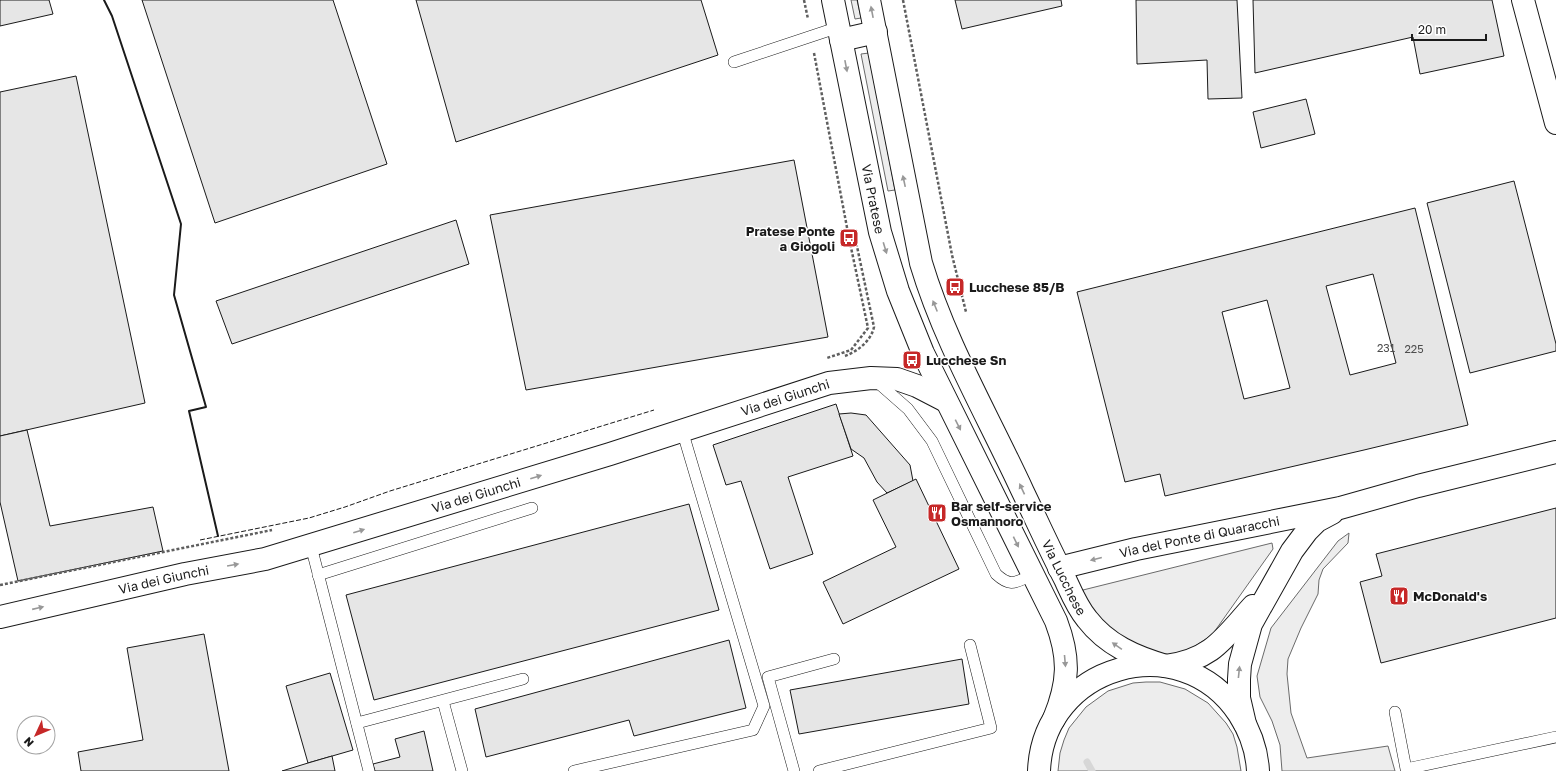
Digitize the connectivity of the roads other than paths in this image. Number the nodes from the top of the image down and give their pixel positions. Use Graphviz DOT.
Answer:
graph roads {
  1 [pos="833,0"];
  2 [pos="869,0"];
  3 [pos="1523,0"];
  4 [pos="876,32"];
  5 [pos="840,34"];
  6 [pos="734,62"];
  7 [pos="1556,123"];
  8 [pos="923,352"];
  9 [pos="871,378"];
  10 [pos="946,401"];
  11 [pos="682,430"];
  12 [pos="1556,452"];
  13 [pos="532,508"];
  14 [pos="1340,508"];
  15 [pos="311,546"];
  16 [pos="1059,568"];
  17 [pos="318,575"];
  18 [pos="1032,575"];
  19 [pos="1270,587"];
  20 [pos="0,617"];
  21 [pos="970,645"];
  22 [pos="834,659"];
  23 [pos="1166,666"];
  24 [pos="523,679"];
  25 [pos="443,700"];
  26 [pos="1395,712"];
  27 [pos="1054,719"];
  28 [pos="357,723"];
  29 [pos="1245,724"];
  30 [pos="1556,737"];
  31 [pos="610,767"];
  32 [pos="1038,769"];
  33 [pos="369,771"];
  34 [pos="462,771"];
  35 [pos="574,771"];
  36 [pos="794,771"];
  37 [pos="819,771"];
  38 [pos="1258,771"];
  1 -- 5 [label="street, Via Pratese"];
  4 -- 2 [label="street, one-way"];
  3 -- 7 [label="street"];
  4 -- 5 [label="street"];
  16 -- 4 [label="street, Via Lucchese, one-way"];
  5 -- 6 [label="lane"];
  5 -- 8 [label="street, Via Pratese, one-way"];
  8 -- 10 [label="street, Via Lucchese"];
  9 -- 10 [label="street, Via dei Giunchi"];
  9 -- 11 [label="street, Via dei Giunchi"];
  9 -- 18 [label="lane"];
  10 -- 18 [label="street, Via Lucchese, one-way"];
  15 -- 11 [label="street, Via dei Giunchi, one-way"];
  11 -- 31 [label="lane"];
  12 -- 14 [label="street, Via del Ponte di Quaracchi"];
  13 -- 17 [label="lane"];
  14 -- 16 [label="street, Via del Ponte di Quaracchi, one-way"];
  14 -- 19 [label="street, Via del Ponte di Quaracchi"];
  15 -- 17 [label="lane"];
  20 -- 15 [label="street, Via dei Giunchi, one-way"];
  23 -- 16 [label="street, Via Lucchese, one-way"];
  17 -- 28 [label="lane"];
  18 -- 27 [label="street, Via Lucchese, one-way"];
  19 -- 23 [label="street, Via del Ponte di Quaracchi"];
  29 -- 19 [label="street, Via del Ponte di Quaracchi, one-way"];
  21 -- 37 [label="lane"];
  22 -- 36 [label="lane"];
  23 -- 27 [label="street, Via Lucchese"];
  23 -- 29 [label="street, Via Lucchese"];
  24 -- 25 [label="lane"];
  25 -- 28 [label="lane"];
  25 -- 34 [label="lane"];
  26 -- 30 [label="lane"];
  27 -- 32 [label="street, Via Lucchese"];
  28 -- 33 [label="lane"];
  29 -- 38 [label="street, Via Lucchese"];
  31 -- 35 [label="lane"];
}
